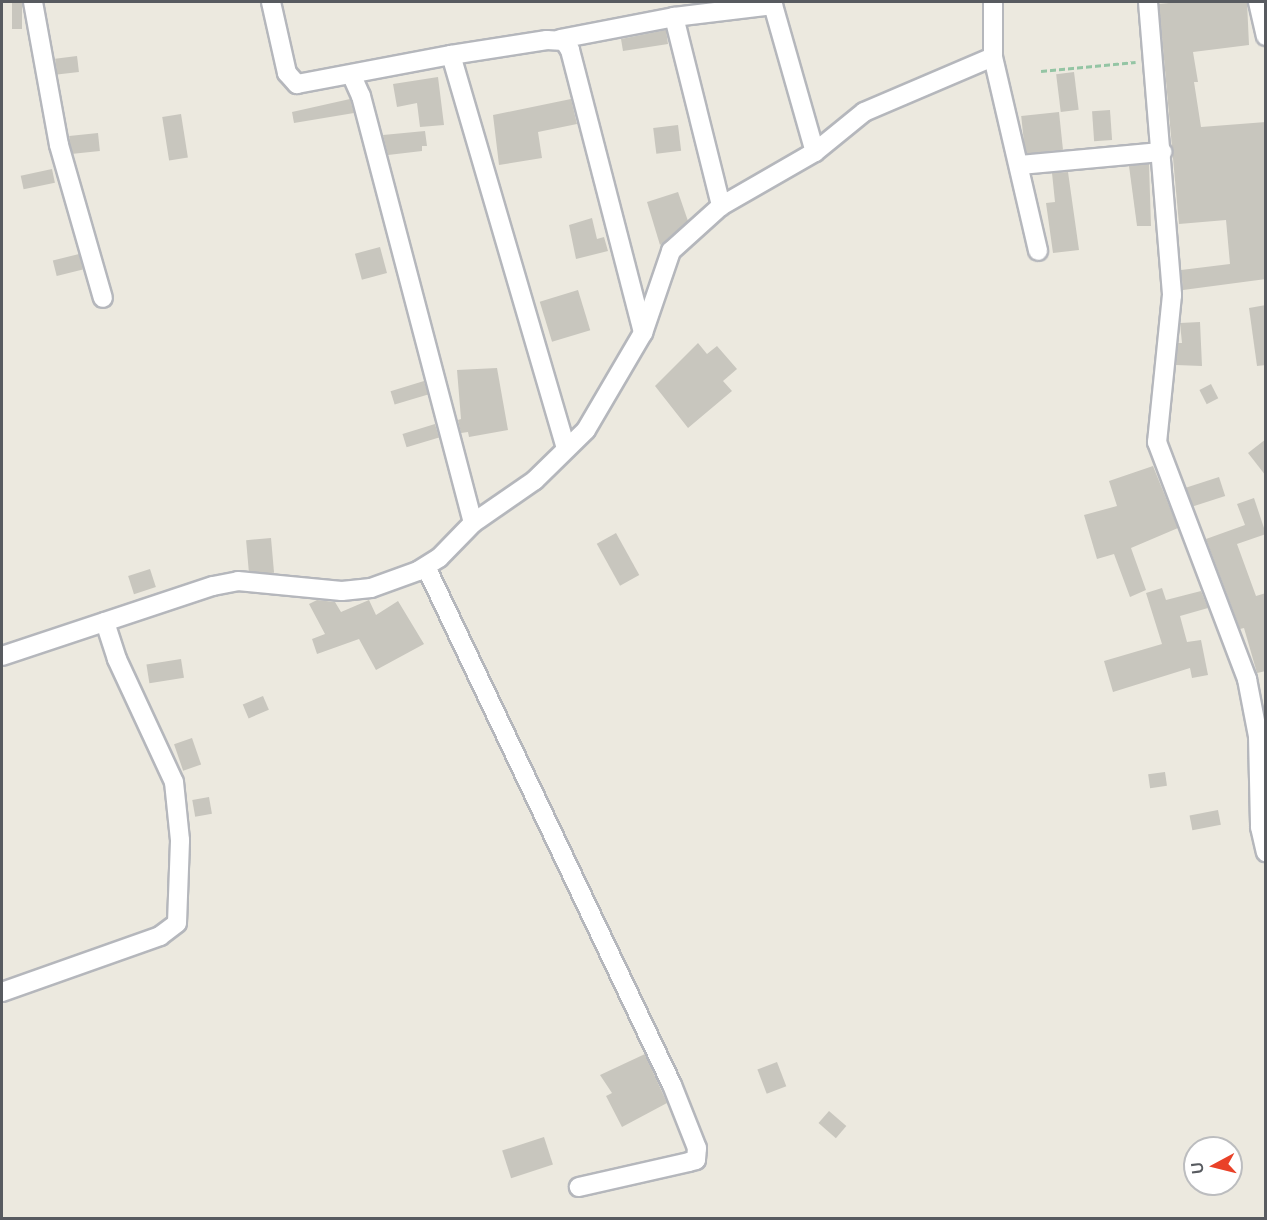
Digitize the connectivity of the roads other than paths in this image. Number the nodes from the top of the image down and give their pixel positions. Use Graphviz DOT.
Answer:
graph roads {
  1 [pos="33,2"];
  2 [pos="271,2"];
  3 [pos="993,2"];
  4 [pos="1148,2"];
  5 [pos="1258,2"];
  6 [pos="674,18"];
  7 [pos="1266,36"];
  8 [pos="560,39"];
  9 [pos="451,55"];
  10 [pos="993,57"];
  11 [pos="352,75"];
  12 [pos="815,152"];
  13 [pos="1162,152"];
  14 [pos="1021,165"];
  15 [pos="721,206"];
  16 [pos="1038,251"];
  17 [pos="103,298"];
  18 [pos="643,333"];
  19 [pos="565,446"];
  20 [pos="473,523"];
  21 [pos="426,567"];
  22 [pos="105,622"];
  23 [pos="2,656"];
  24 [pos="1266,852"];
  25 [pos="2,992"];
  26 [pos="579,1186"];
  1 -- 17 [label="street"];
  2 -- 11 [label="street"];
  3 -- 10 [label="street"];
  4 -- 13 [label="street"];
  5 -- 7 [label="street"];
  6 -- 8 [label="street"];
  6 -- 12 [label="street"];
  6 -- 15 [label="street"];
  8 -- 9 [label="street"];
  8 -- 18 [label="street"];
  9 -- 11 [label="street"];
  9 -- 19 [label="street"];
  10 -- 12 [label="street"];
  10 -- 14 [label="street"];
  11 -- 20 [label="street"];
  12 -- 15 [label="street"];
  13 -- 14 [label="street"];
  13 -- 24 [label="street"];
  14 -- 16 [label="street"];
  15 -- 18 [label="street"];
  18 -- 19 [label="street"];
  19 -- 20 [label="street"];
  20 -- 21 [label="street"];
  21 -- 22 [label="street"];
  21 -- 26 [label="street"];
  22 -- 23 [label="street"];
  22 -- 25 [label="street"];
}
